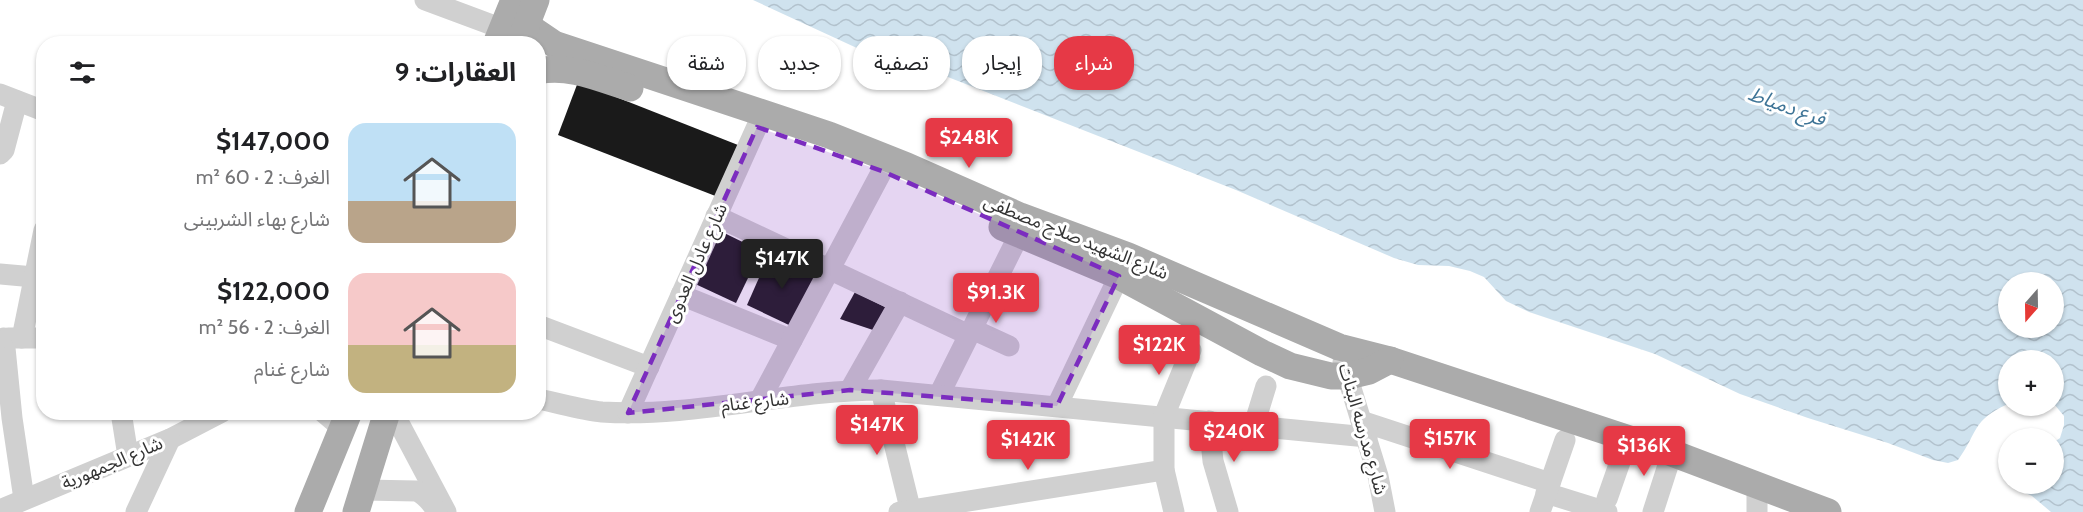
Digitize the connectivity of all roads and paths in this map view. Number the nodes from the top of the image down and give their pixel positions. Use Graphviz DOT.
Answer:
graph roads {
  1 [pos="425,0"];
  2 [pos="514,0"];
  3 [pos="516,28"];
  4 [pos="535,36"];
  5 [pos="546,41"];
  6 [pos="546,69"];
  7 [pos="9,98"];
  8 [pos="36,108"];
  9 [pos="760,120"];
  10 [pos="0,154"];
  11 [pos="882,171"];
  12 [pos="717,216"];
  13 [pos="1018,235"];
  14 [pos="36,268"];
  15 [pos="830,269"];
  16 [pos="0,274"];
  17 [pos="1119,276"];
  18 [pos="34,277"];
  19 [pos="681,295"];
  20 [pos="900,302"];
  21 [pos="546,329"];
  22 [pos="970,332"];
  23 [pos="9,338"];
  24 [pos="36,338"];
  25 [pos="792,340"];
  26 [pos="1009,346"];
  27 [pos="1339,347"];
  28 [pos="1191,350"];
  29 [pos="1390,360"];
  30 [pos="649,367"];
  31 [pos="1348,376"];
  32 [pos="1266,386"];
  33 [pos="850,390"];
  34 [pos="881,390"];
  35 [pos="939,395"];
  36 [pos="546,401"];
  37 [pos="759,402"];
  38 [pos="1057,406"];
  39 [pos="628,412"];
  40 [pos="1164,416"];
  41 [pos="6,419"];
  42 [pos="122,420"];
  43 [pos="207,420"];
  44 [pos="337,420"];
  45 [pos="384,420"];
  46 [pos="397,420"];
  47 [pos="1209,421"];
  48 [pos="1254,425"];
  49 [pos="1364,429"];
  50 [pos="170,439"];
  51 [pos="1628,439"];
  52 [pos="1565,440"];
  53 [pos="1672,453"];
  54 [pos="128,456"];
  55 [pos="1164,470"];
  56 [pos="1757,484"];
  57 [pos="1546,496"];
  58 [pos="24,500"];
  59 [pos="359,501"];
  60 [pos="1607,505"];
  61 [pos="0,510"];
  62 [pos="907,511"];
  63 [pos="1387,511"];
  64 [pos="136,512"];
  65 [pos="308,512"];
  66 [pos="437,512"];
  67 [pos="446,512"];
  68 [pos="1174,512"];
  69 [pos="1228,512"];
  70 [pos="1653,512"];
  71 [pos="1757,512"];
  72 [pos="1828,512"];
  1 -- 3 [label="street"];
  2 -- 3 [label="main road"];
  3 -- 4 [label="main road, شارع الشهيد صلاح مصطفى"];
  5 -- 9 [label="main road, شارع الشهيد صلاح مصطفى"];
  6 -- 9 [label="main road, شارع الشهيد صلاح مصطفى"];
  7 -- 8 [label="street"];
  7 -- 10 [label="street"];
  9 -- 11 [label="main road, شارع الشهيد صلاح مصطفى"];
  9 -- 12 [label="street, شارع عادل العدوى"];
  9 -- 27 [label="main road, شارع الشهيد صلاح مصطفى"];
  11 -- 13 [label="main road, شارع الشهيد صلاح مصطفى"];
  11 -- 15 [label="street"];
  12 -- 15 [label="street"];
  12 -- 19 [label="street, شارع عادل العدوى"];
  13 -- 17 [label="main road, شارع الشهيد صلاح مصطفى"];
  13 -- 22 [label="street"];
  14 -- 18 [label="street"];
  15 -- 20 [label="street"];
  15 -- 25 [label="street"];
  16 -- 18 [label="street"];
  17 -- 31 [label="main road, شارع الشهيد صلاح مصطفى"];
  17 -- 38 [label="street"];
  18 -- 23 [label="street"];
  19 -- 25 [label="street"];
  19 -- 30 [label="street, شارع عادل العدوى"];
  20 -- 22 [label="street"];
  20 -- 33 [label="street"];
  21 -- 30 [label="street"];
  22 -- 26 [label="street"];
  22 -- 35 [label="street"];
  23 -- 24 [label="street"];
  23 -- 41 [label="street"];
  25 -- 37 [label="street"];
  27 -- 29 [label="main road, شارع الشهيد صلاح مصطفى"];
  27 -- 31 [label="street, شارع مدرسه البنات"];
  28 -- 40 [label="street"];
  29 -- 31 [label="main road, شارع الشهيد صلاح مصطفى"];
  29 -- 51 [label="main road, شارع الشهيد صلاح مصطفى"];
  30 -- 39 [label="street, شارع عادل العدوى"];
  31 -- 49 [label="street, شارع مدرسه البنات"];
  32 -- 48 [label="street"];
  33 -- 34 [label="street, شارع غنام"];
  33 -- 37 [label="street, شارع غنام"];
  34 -- 35 [label="street, شارع غنام"];
  34 -- 62 [label="street"];
  35 -- 38 [label="street, شارع غنام"];
  36 -- 39 [label="street, شارع غنام"];
  37 -- 39 [label="street, شارع غنام"];
  38 -- 40 [label="street, شارع غنام"];
  40 -- 47 [label="street, شارع غنام"];
  40 -- 55 [label="street"];
  41 -- 58 [label="street"];
  42 -- 54 [label="street"];
  43 -- 50 [label="street, شارع الجمهورية"];
  44 -- 65 [label="main road"];
  45 -- 59 [label="main road"];
  46 -- 67 [label="street"];
  47 -- 48 [label="street, شارع غنام"];
  47 -- 69 [label="street"];
  48 -- 49 [label="street, شارع غنام"];
  49 -- 57 [label="street, شارع غنام"];
  49 -- 63 [label="street, شارع مدرسه البنات"];
  50 -- 54 [label="street, شارع الجمهورية"];
  50 -- 64 [label="street"];
  51 -- 53 [label="main road, شارع الشهيد صلاح مصطفى"];
  51 -- 60 [label="street"];
  52 -- 57 [label="street"];
  53 -- 56 [label="main road, شارع الشهيد صلاح مصطفى"];
  53 -- 70 [label="street"];
  54 -- 58 [label="street, شارع الجمهورية"];
  55 -- 62 [label="street"];
  55 -- 68 [label="street"];
  56 -- 71 [label="street"];
  56 -- 72 [label="main road, شارع الشهيد صلاح مصطفى"];
  57 -- 60 [label="street, شارع غنام"];
  58 -- 61 [label="street, شارع الجمهورية"];
  59 -- 66 [label="street"];
}
